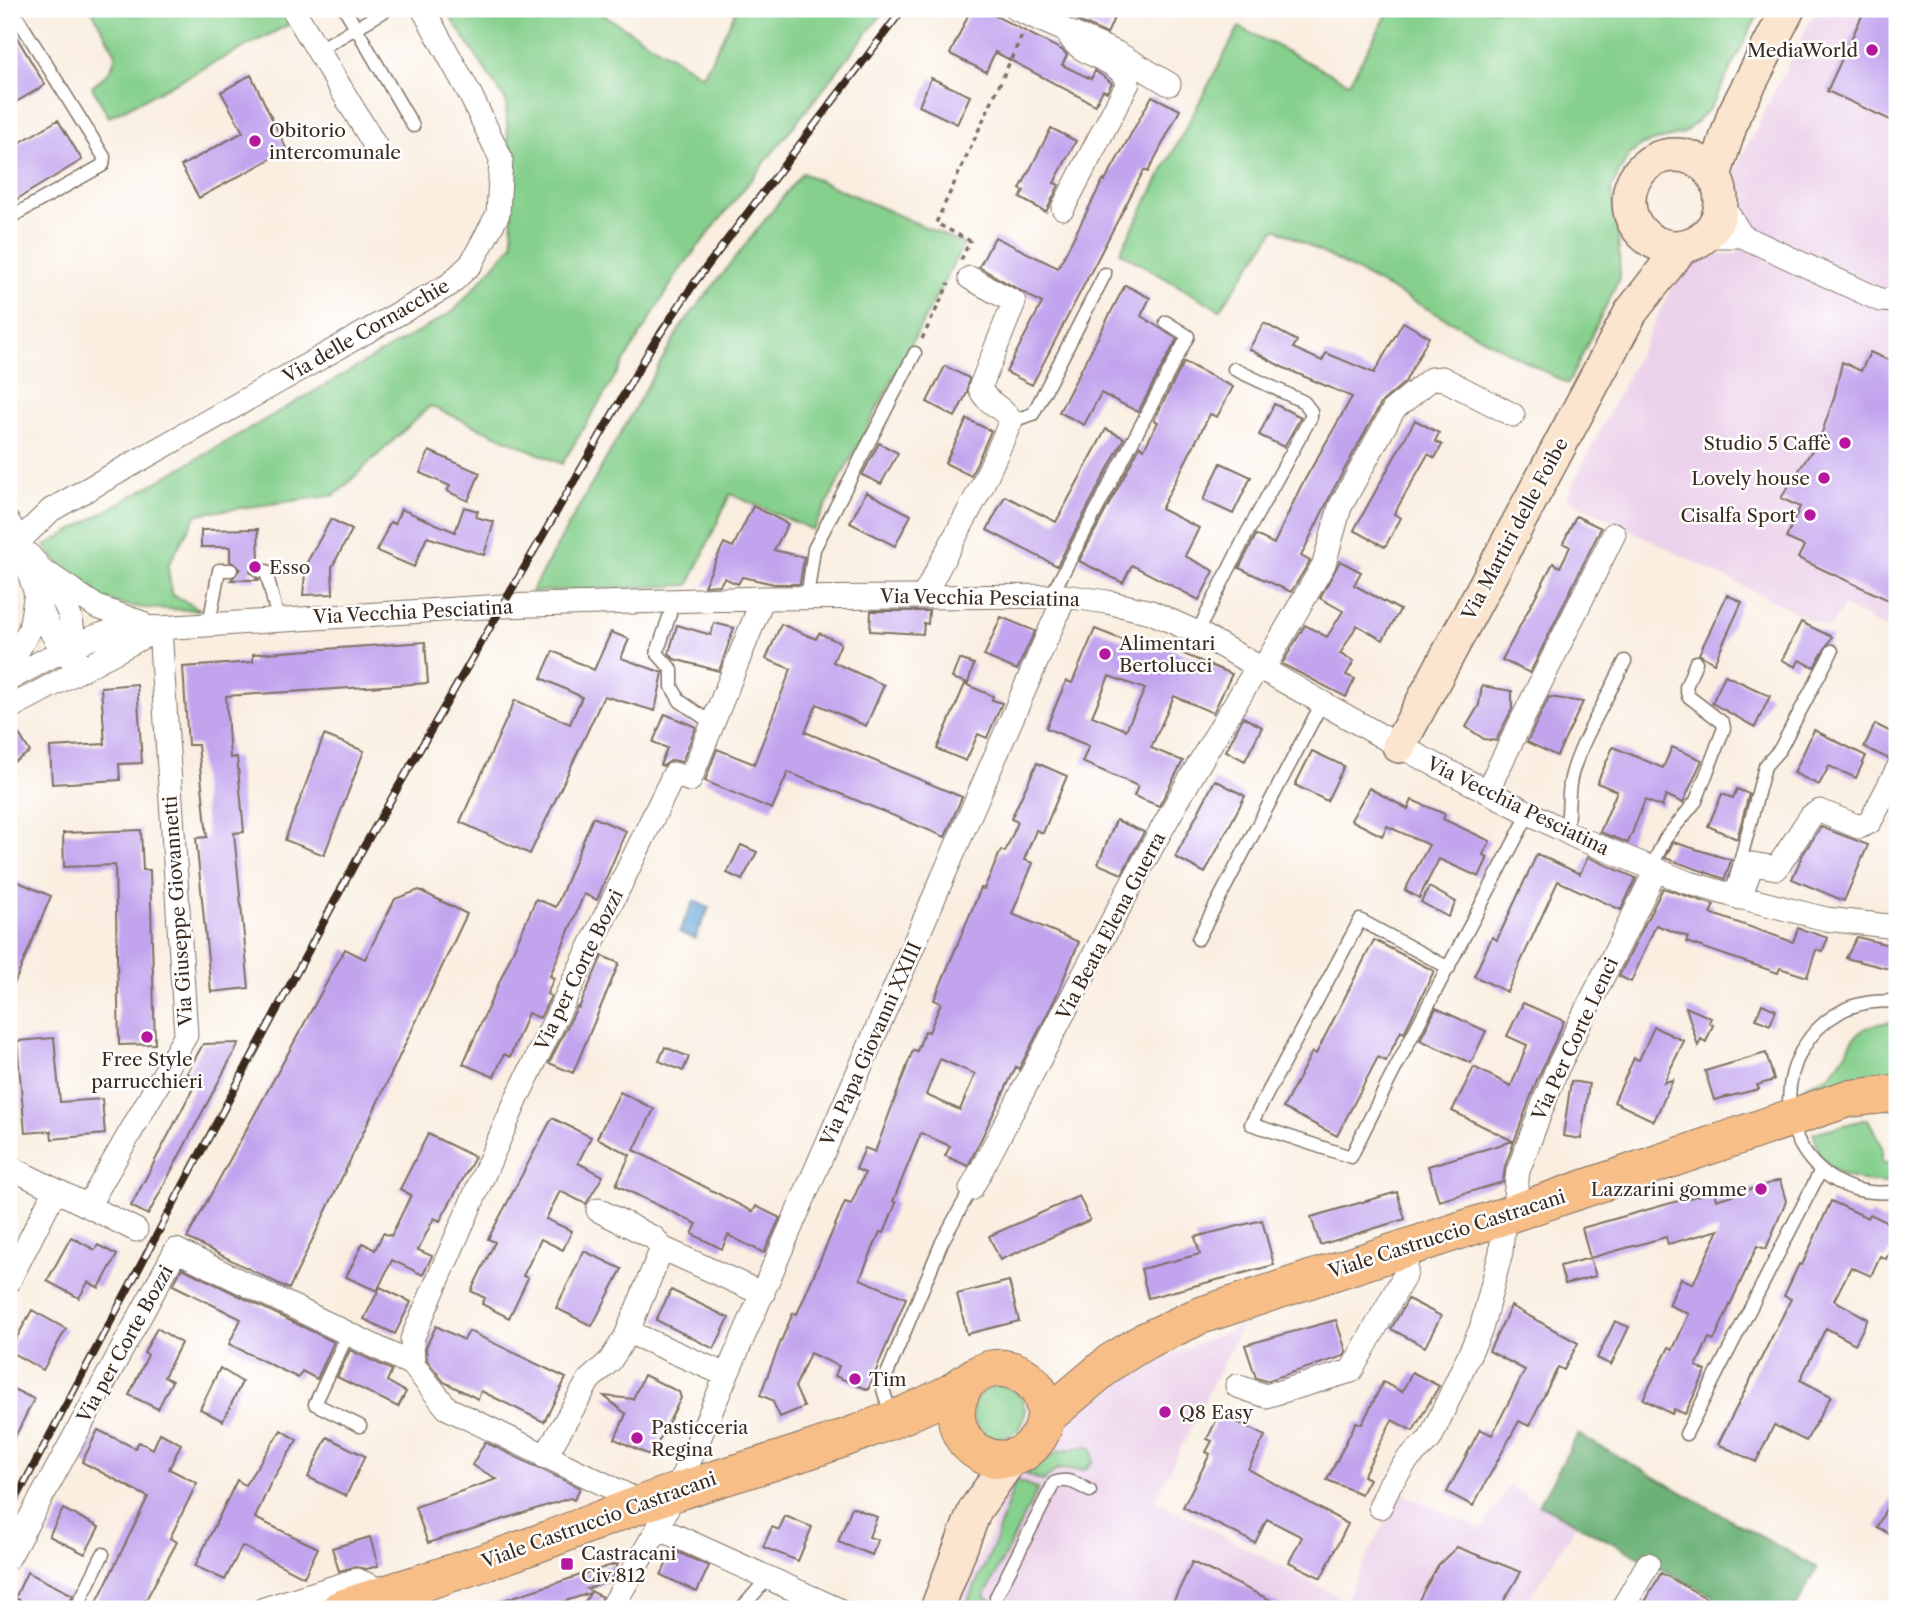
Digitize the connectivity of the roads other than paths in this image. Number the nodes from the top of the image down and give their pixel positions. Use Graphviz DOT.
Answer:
graph roads {
  1 [pos="12,9"];
  2 [pos="293,9"];
  3 [pos="345,9"];
  4 [pos="388,9"];
  5 [pos="423,9"];
  6 [pos="1788,9"];
  7 [pos="1023,12"];
  8 [pos="1064,23"];
  9 [pos="357,30"];
  10 [pos="318,50"];
  11 [pos="1169,84"];
  12 [pos="1734,114"];
  13 [pos="413,126"];
  14 [pos="376,147"];
  15 [pos="1684,156"];
  16 [pos="1718,189"];
  17 [pos="1063,208"];
  18 [pos="9,218"];
  19 [pos="1642,234"];
  20 [pos="1742,236"];
  21 [pos="1694,242"];
  22 [pos="1105,274"];
  23 [pos="958,277"];
  24 [pos="1897,301"];
  25 [pos="1631,312"];
  26 [pos="1166,322"];
  27 [pos="915,353"];
  28 [pos="1234,369"];
  29 [pos="1513,415"];
  30 [pos="1012,421"];
  31 [pos="1615,534"];
  32 [pos="17,538"];
  33 [pos="42,570"];
  34 [pos="230,570"];
  35 [pos="259,571"];
  36 [pos="34,593"];
  37 [pos="1058,596"];
  38 [pos="923,597"];
  39 [pos="763,598"];
  40 [pos="807,598"];
  41 [pos="670,601"];
  42 [pos="278,620"];
  43 [pos="209,624"];
  44 [pos="160,628"];
  45 [pos="1197,634"];
  46 [pos="67,648"];
  47 [pos="1832,651"];
  48 [pos="1625,661"];
  49 [pos="1696,662"];
  50 [pos="9,666"];
  51 [pos="80,668"];
  52 [pos="1260,668"];
  53 [pos="9,679"];
  54 [pos="1322,703"];
  55 [pos="9,708"];
  56 [pos="713,724"];
  57 [pos="1399,746"];
  58 [pos="1897,770"];
  59 [pos="1487,792"];
  60 [pos="1529,813"];
  61 [pos="1566,832"];
  62 [pos="1653,869"];
  63 [pos="1735,897"];
  64 [pos="1897,927"];
  65 [pos="1198,939"];
  66 [pos="1449,968"];
  67 [pos="1897,1001"];
  68 [pos="1897,1093"];
  69 [pos="1789,1117"];
  70 [pos="9,1167"];
  71 [pos="1821,1170"];
  72 [pos="971,1189"];
  73 [pos="55,1190"];
  74 [pos="1897,1192"];
  75 [pos="88,1206"];
  76 [pos="598,1210"];
  77 [pos="1508,1215"];
  78 [pos="136,1230"];
  79 [pos="662,1248"];
  80 [pos="1407,1248"];
  81 [pos="9,1281"];
  82 [pos="763,1294"];
  83 [pos="348,1334"];
  84 [pos="626,1336"];
  85 [pos="1111,1362"];
  86 [pos="412,1365"];
  87 [pos="726,1375"];
  88 [pos="1033,1382"];
  89 [pos="966,1383"];
  90 [pos="1237,1386"];
  91 [pos="892,1418"];
  92 [pos="1045,1419"];
  93 [pos="360,1426"];
  94 [pos="858,1433"];
  95 [pos="962,1434"];
  96 [pos="1686,1434"];
  97 [pos="545,1457"];
  98 [pos="1012,1457"];
  99 [pos="1090,1491"];
  100 [pos="1380,1507"];
  101 [pos="659,1508"];
  102 [pos="975,1510"];
  103 [pos="103,1554"];
  104 [pos="9,1557"];
  105 [pos="1648,1564"];
  106 [pos="768,1578"];
  107 [pos="996,1597"];
  108 [pos="386,1601"];
  109 [pos="806,1603"];
  110 [pos="76,1609"];
  111 [pos="264,1609"];
  112 [pos="340,1609"];
  113 [pos="611,1609"];
  114 [pos="741,1609"];
  115 [pos="837,1609"];
  116 [pos="937,1609"];
  117 [pos="1622,1609"];
  1 -- 18 [label="lane"];
  2 -- 10 [label="street"];
  3 -- 9 [label="lane"];
  4 -- 9 [label="lane"];
  5 -- 32 [label="street, Via delle Cornacchie"];
  6 -- 12 [label="street"];
  7 -- 8 [label="street"];
  8 -- 11 [label="street"];
  8 -- 17 [label="street"];
  9 -- 10 [label="lane"];
  9 -- 13 [label="lane"];
  10 -- 14 [label="street"];
  12 -- 15 [label="street"];
  12 -- 16 [label="street"];
  15 -- 16 [label="street"];
  15 -- 19 [label="street"];
  16 -- 20 [label="street"];
  16 -- 21 [label="street"];
  19 -- 21 [label="street"];
  19 -- 25 [label="street, Via Martiri delle Foibe"];
  20 -- 21 [label="street"];
  20 -- 24 [label="street"];
  21 -- 25 [label="street, Via Martiri delle Foibe"];
  22 -- 30 [label="lane"];
  23 -- 30 [label="street"];
  25 -- 57 [label="street, Via Martiri delle Foibe"];
  26 -- 37 [label="lane"];
  27 -- 40 [label="lane"];
  28 -- 45 [label="lane"];
  29 -- 52 [label="street, Via Beata Elena Guerra"];
  30 -- 38 [label="street"];
  31 -- 59 [label="street"];
  32 -- 33 [label="street"];
  32 -- 36 [label="street"];
  33 -- 44 [label="street"];
  33 -- 46 [label="street"];
  34 -- 43 [label="lane"];
  35 -- 42 [label="lane"];
  36 -- 46 [label="street"];
  36 -- 50 [label="street"];
  37 -- 38 [label="street, Via Vecchia Pesciatina"];
  37 -- 45 [label="street, Via Vecchia Pesciatina"];
  37 -- 82 [label="street, Via Papa Giovanni XXIII"];
  38 -- 40 [label="street, Via Vecchia Pesciatina"];
  39 -- 40 [label="street, Via Vecchia Pesciatina"];
  39 -- 41 [label="street, Via Vecchia Pesciatina"];
  39 -- 56 [label="street, Via per Corte Bozzi"];
  41 -- 42 [label="street, Via Vecchia Pesciatina"];
  41 -- 56 [label="lane"];
  42 -- 43 [label="street, Via Vecchia Pesciatina"];
  43 -- 44 [label="street, Via Vecchia Pesciatina"];
  44 -- 46 [label="street, Via Vecchia Pesciatina"];
  44 -- 51 [label="street"];
  44 -- 75 [label="street, Via Giuseppe Giovannetti"];
  45 -- 52 [label="street, Via Vecchia Pesciatina"];
  46 -- 51 [label="street"];
  46 -- 53 [label="street, Via Vecchia Pesciatina"];
  47 -- 63 [label="lane"];
  48 -- 61 [label="lane"];
  49 -- 62 [label="lane"];
  51 -- 55 [label="street"];
  52 -- 54 [label="street, Via Vecchia Pesciatina"];
  52 -- 72 [label="street, Via Beata Elena Guerra"];
  54 -- 57 [label="street, Via Vecchia Pesciatina"];
  54 -- 65 [label="lane"];
  56 -- 86 [label="street, Via per Corte Bozzi"];
  57 -- 59 [label="street, Via Vecchia Pesciatina"];
  58 -- 63 [label="street"];
  59 -- 60 [label="street, Via Vecchia Pesciatina"];
  60 -- 61 [label="street, Via Vecchia Pesciatina"];
  60 -- 66 [label="lane"];
  61 -- 62 [label="street, Via Vecchia Pesciatina"];
  62 -- 63 [label="street, Via Vecchia Pesciatina"];
  62 -- 77 [label="street, Via Per Corte Lenci"];
  63 -- 64 [label="street, Via Vecchia Pesciatina"];
  66 -- 66 [label="lane"];
  67 -- 69 [label="lane"];
  68 -- 69 [label="main road, Viale Castruccio Castracani"];
  69 -- 71 [label="lane"];
  69 -- 77 [label="main road, Viale Castruccio Castracani"];
  70 -- 73 [label="street"];
  71 -- 74 [label="lane"];
  71 -- 96 [label="lane"];
  72 -- 91 [label="lane"];
  73 -- 75 [label="street"];
  73 -- 81 [label="street"];
  75 -- 78 [label="street"];
  76 -- 79 [label="street"];
  77 -- 80 [label="main road, Viale Castruccio Castracani"];
  77 -- 100 [label="street, Via Per Corte Lenci"];
  79 -- 82 [label="street"];
  79 -- 84 [label="street"];
  80 -- 85 [label="main road, Viale Castruccio Castracani"];
  80 -- 90 [label="street"];
  82 -- 87 [label="street, Via Papa Giovanni XXIII"];
  83 -- 86 [label="street, Via per Corte Bozzi"];
  83 -- 93 [label="lane"];
  83 -- 104 [label="street, Via per Corte Bozzi"];
  84 -- 87 [label="street"];
  84 -- 97 [label="street"];
  85 -- 88 [label="main road, Viale Castruccio Castracani"];
  85 -- 92 [label="main road, Viale Castruccio Castracani"];
  86 -- 97 [label="street, Via per Corte Bozzi"];
  87 -- 101 [label="street, Via Papa Giovanni XXIII"];
  88 -- 89 [label="main road, Viale Castruccio Castracani"];
  88 -- 92 [label="main road"];
  89 -- 91 [label="main road, Viale Castruccio Castracani"];
  89 -- 95 [label="main road"];
  91 -- 94 [label="main road, Viale Castruccio Castracani"];
  92 -- 98 [label="main road, Viale Castruccio Castracani"];
  94 -- 95 [label="main road, Viale Castruccio Castracani"];
  94 -- 101 [label="main road, Viale Castruccio Castracani"];
  95 -- 98 [label="main road, Viale Castruccio Castracani"];
  95 -- 102 [label="street"];
  97 -- 101 [label="street, Via per Corte Bozzi"];
  98 -- 102 [label="street"];
  99 -- 107 [label="lane"];
  101 -- 106 [label="street, Via per Corte Bozzi"];
  101 -- 108 [label="main road, Viale Castruccio Castracani"];
  101 -- 113 [label="street, Via Papa Giovanni XXIII"];
  102 -- 116 [label="street"];
  103 -- 110 [label="lane"];
  105 -- 117 [label="street"];
  106 -- 109 [label="street, Via per Corte Bozzi"];
  106 -- 114 [label="lane"];
  108 -- 111 [label="street"];
  108 -- 112 [label="main road, Viale Castruccio Castracani"];
  109 -- 115 [label="street, Via per Corte Bozzi"];
}
